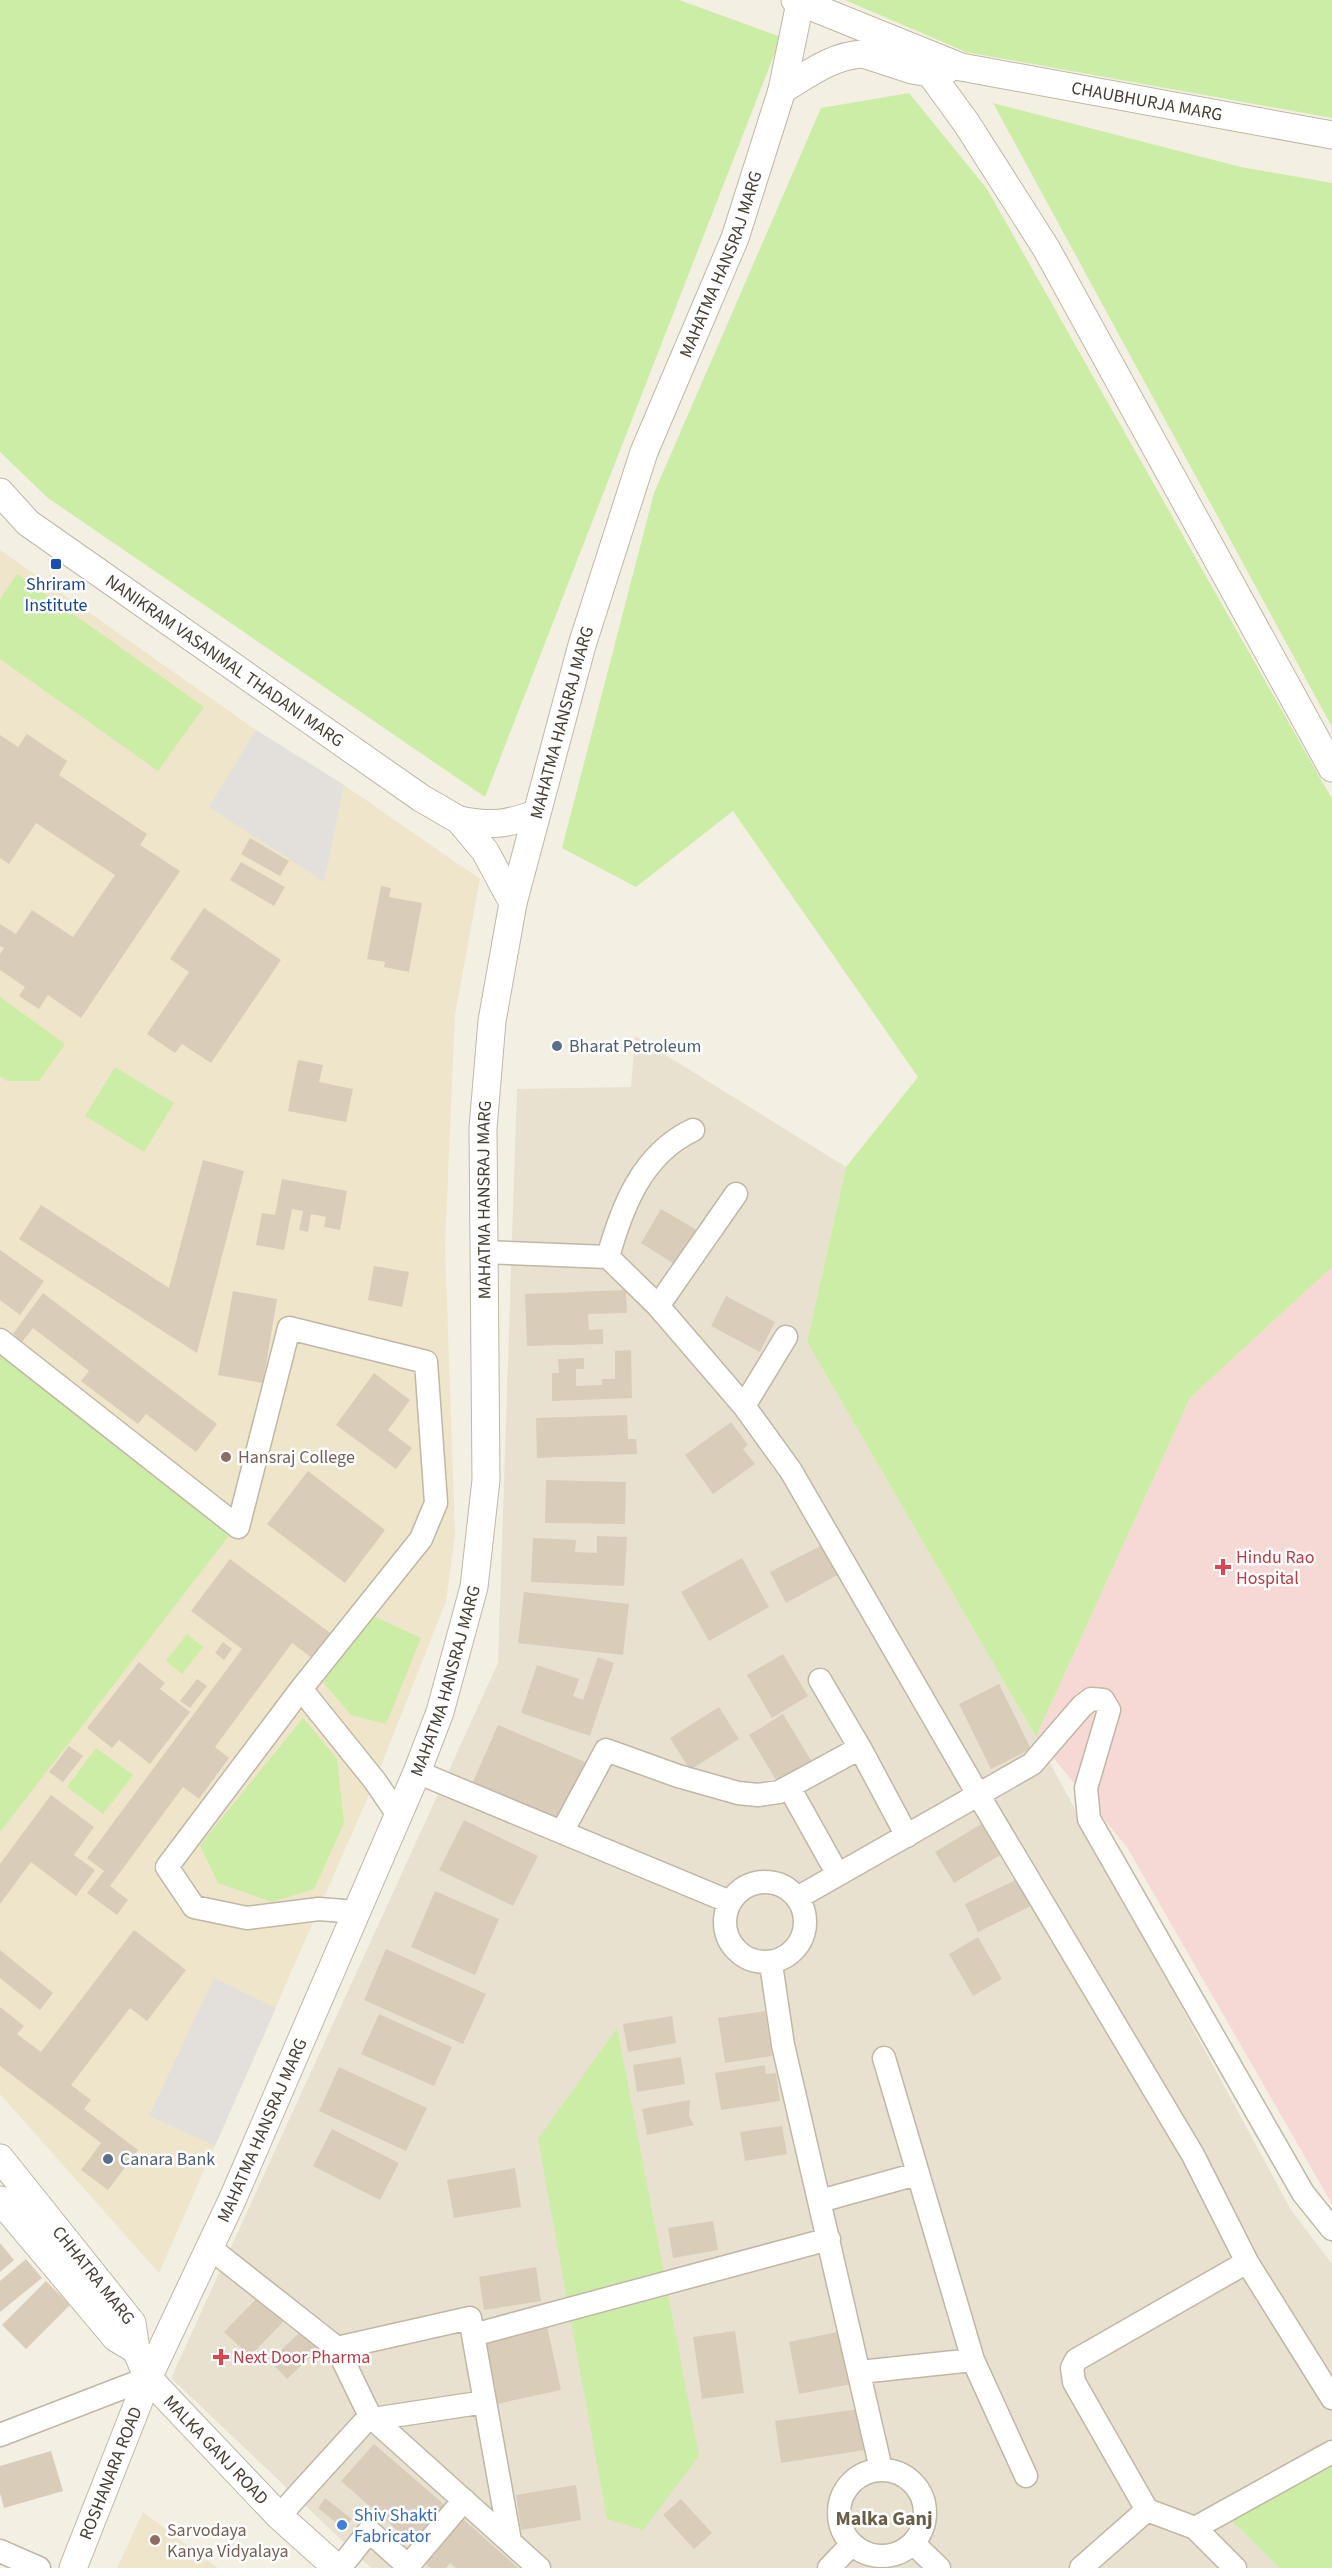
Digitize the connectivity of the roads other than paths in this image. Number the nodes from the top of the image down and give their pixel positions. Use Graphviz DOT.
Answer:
graph roads {
  1 [pos="797,1"];
  2 [pos="961,67"];
  3 [pos="930,73"];
  4 [pos="782,90"];
  5 [pos="1332,135"];
  6 [pos="0,492"];
  7 [pos="1332,768"];
  8 [pos="535,814"];
  9 [pos="459,820"];
  10 [pos="513,903"];
  11 [pos="693,1130"];
  12 [pos="736,1194"];
  13 [pos="483,1252"];
  14 [pos="608,1257"];
  15 [pos="658,1306"];
  16 [pos="786,1337"];
  17 [pos="0,1340"];
  18 [pos="744,1406"];
  19 [pos="820,1680"];
  20 [pos="301,1689"];
  21 [pos="860,1748"];
  22 [pos="417,1772"];
  23 [pos="789,1787"];
  24 [pos="979,1796"];
  25 [pos="398,1815"];
  26 [pos="562,1833"];
  27 [pos="907,1836"];
  28 [pos="837,1873"];
  29 [pos="797,1898"];
  30 [pos="730,1902"];
  31 [pos="357,1912"];
  32 [pos="771,1964"];
  33 [pos="884,2058"];
  34 [pos="0,2158"];
  35 [pos="917,2174"];
  36 [pos="0,2200"];
  37 [pos="820,2201"];
  38 [pos="1332,2229"];
  39 [pos="829,2239"];
  40 [pos="210,2248"];
  41 [pos="1247,2262"];
  42 [pos="473,2335"];
  43 [pos="337,2348"];
  44 [pos="136,2350"];
  45 [pos="973,2360"];
  46 [pos="860,2372"];
  47 [pos="148,2378"];
  48 [pos="1332,2398"];
  49 [pos="485,2402"];
  50 [pos="371,2417"];
  51 [pos="0,2435"];
  52 [pos="1332,2452"];
  53 [pos="881,2469"];
  54 [pos="1026,2476"];
  55 [pos="464,2500"];
  56 [pos="1147,2510"];
  57 [pos="279,2516"];
  58 [pos="1195,2528"];
  59 [pos="510,2541"];
  60 [pos="913,2543"];
  61 [pos="852,2544"];
  62 [pos="0,2551"];
  63 [pos="39,2568"];
  64 [pos="72,2568"];
  65 [pos="338,2568"];
  66 [pos="539,2568"];
  67 [pos="829,2568"];
  68 [pos="939,2568"];
  69 [pos="1082,2568"];
  70 [pos="1235,2568"];
  1 -- 2 [label="street"];
  1 -- 4 [label="street, MAHATMA HANSRAJ MARG"];
  2 -- 3 [label="street"];
  2 -- 5 [label="street, CHAUBHURJA MARG"];
  3 -- 4 [label="street"];
  3 -- 7 [label="street"];
  4 -- 8 [label="street, MAHATMA HANSRAJ MARG"];
  6 -- 9 [label="street, NANIKRAM VASANMAL THADANI MARG"];
  8 -- 9 [label="street"];
  8 -- 10 [label="street, MAHATMA HANSRAJ MARG"];
  9 -- 10 [label="street"];
  10 -- 13 [label="street, MAHATMA HANSRAJ MARG"];
  11 -- 14 [label="street"];
  12 -- 15 [label="street"];
  13 -- 14 [label="street"];
  13 -- 22 [label="street, MAHATMA HANSRAJ MARG"];
  14 -- 15 [label="street"];
  15 -- 18 [label="street"];
  16 -- 18 [label="street"];
  17 -- 20 [label="street"];
  18 -- 24 [label="street"];
  19 -- 21 [label="street"];
  20 -- 25 [label="street"];
  20 -- 31 [label="street"];
  21 -- 23 [label="street"];
  21 -- 27 [label="street"];
  22 -- 25 [label="street, MAHATMA HANSRAJ MARG"];
  22 -- 26 [label="street"];
  23 -- 26 [label="street"];
  23 -- 28 [label="street"];
  24 -- 27 [label="street"];
  24 -- 38 [label="street"];
  24 -- 41 [label="street"];
  25 -- 31 [label="street, MAHATMA HANSRAJ MARG"];
  26 -- 30 [label="street"];
  27 -- 28 [label="street"];
  28 -- 29 [label="street"];
  29 -- 30 [label="street"];
  29 -- 32 [label="street"];
  30 -- 32 [label="street"];
  31 -- 40 [label="street, MAHATMA HANSRAJ MARG"];
  32 -- 37 [label="street"];
  33 -- 35 [label="street"];
  34 -- 44 [label="street, CHHATRA MARG"];
  35 -- 37 [label="street"];
  35 -- 45 [label="street"];
  36 -- 44 [label="street, CHHATRA MARG"];
  37 -- 39 [label="street"];
  39 -- 42 [label="street"];
  39 -- 46 [label="street"];
  40 -- 43 [label="street"];
  40 -- 47 [label="street, MAHATMA HANSRAJ MARG"];
  41 -- 48 [label="street"];
  41 -- 56 [label="street"];
  42 -- 43 [label="street"];
  42 -- 49 [label="street"];
  43 -- 50 [label="street"];
  44 -- 47 [label="street"];
  45 -- 46 [label="street"];
  45 -- 54 [label="street"];
  46 -- 53 [label="street"];
  47 -- 51 [label="street"];
  47 -- 57 [label="street, MALKA GANJ ROAD"];
  47 -- 64 [label="street, ROSHANARA ROAD"];
  49 -- 50 [label="street"];
  49 -- 59 [label="street"];
  50 -- 55 [label="street"];
  50 -- 57 [label="street"];
  52 -- 58 [label="street"];
  53 -- 60 [label="street"];
  53 -- 61 [label="street"];
  55 -- 59 [label="street"];
  55 -- 65 [label="street"];
  56 -- 58 [label="street"];
  56 -- 69 [label="street"];
  57 -- 65 [label="street, MALKA GANJ ROAD"];
  58 -- 70 [label="street"];
  59 -- 66 [label="street"];
  60 -- 61 [label="street"];
  60 -- 68 [label="street"];
  61 -- 67 [label="street"];
  62 -- 63 [label="street"];
}
